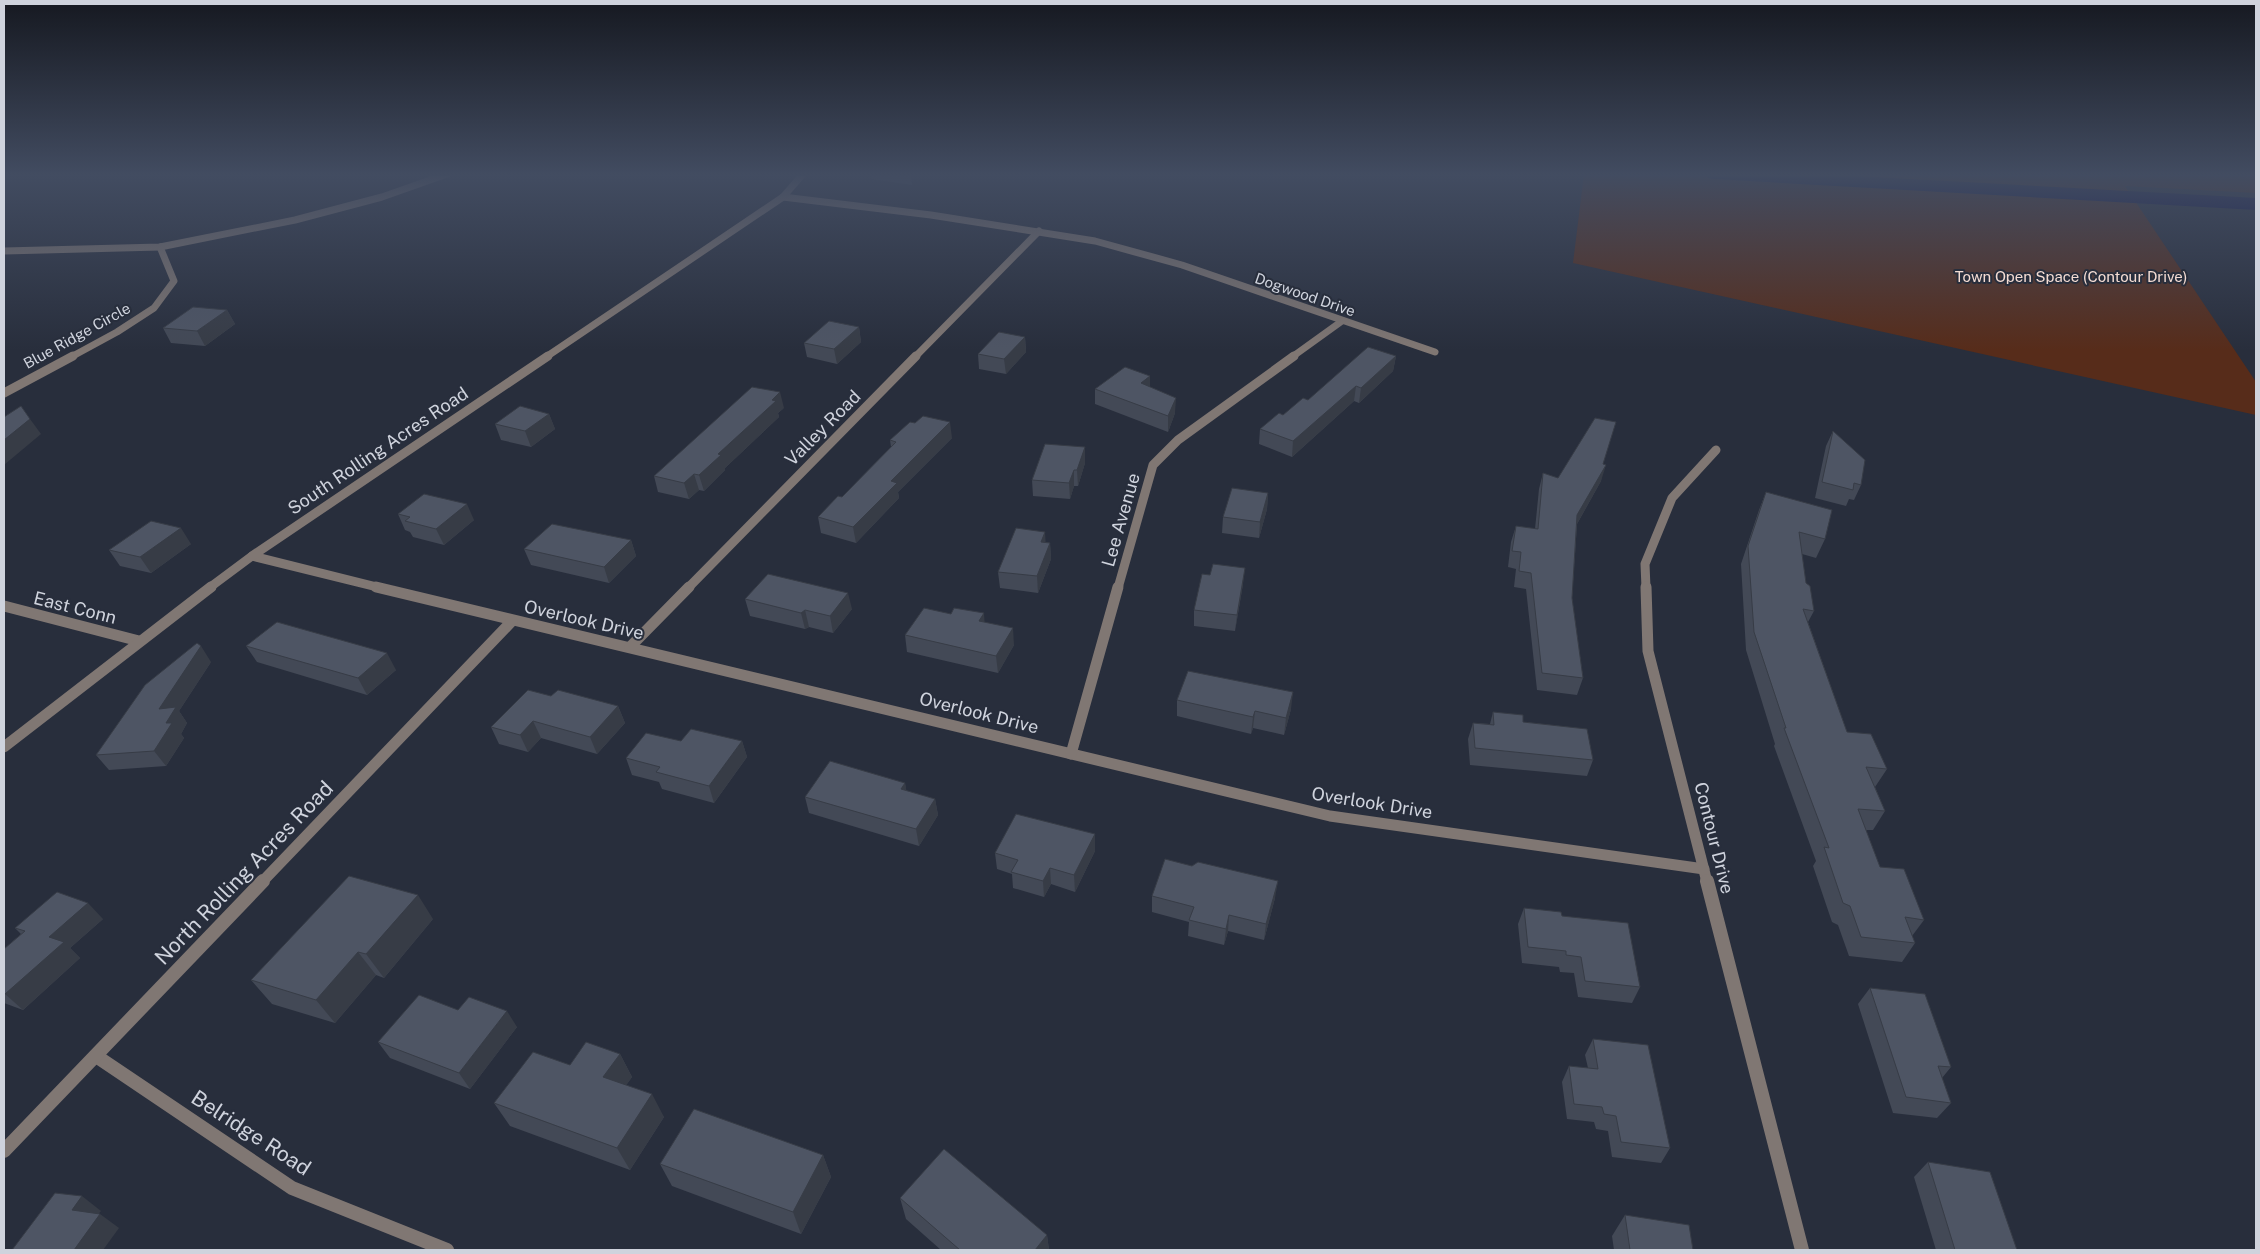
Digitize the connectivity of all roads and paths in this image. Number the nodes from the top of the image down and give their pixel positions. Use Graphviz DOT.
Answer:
graph roads {
  1 [pos="232,233"];
  2 [pos="732,233"];
  3 [pos="1038,233"];
  4 [pos="1048,233"];
  5 [pos="160,247"];
  6 [pos="4,251"];
  7 [pos="1342,321"];
  8 [pos="1435,352"];
  9 [pos="4,393"];
  10 [pos="1716,450"];
  11 [pos="252,556"];
  12 [pos="4,606"];
  13 [pos="512,621"];
  14 [pos="139,641"];
  15 [pos="630,647"];
  16 [pos="4,748"];
  17 [pos="1071,754"];
  18 [pos="1704,869"];
  19 [pos="96,1056"];
  20 [pos="4,1151"];
  21 [pos="447,1250"];
  22 [pos="1802,1250"];
  1 -- 5 [label="street"];
  2 -- 11 [label="street, South Rolling Acres Road"];
  3 -- 15 [label="street, Valley Road"];
  4 -- 7 [label="street, Dogwood Drive"];
  5 -- 6 [label="street"];
  5 -- 9 [label="street, Blue Ridge Circle"];
  7 -- 8 [label="street, Dogwood Drive"];
  7 -- 17 [label="street, Lee Avenue"];
  10 -- 18 [label="street, Contour Drive"];
  11 -- 13 [label="street, Overlook Drive"];
  11 -- 14 [label="street, South Rolling Acres Road"];
  12 -- 14 [label="street, East Conn"];
  13 -- 15 [label="street, Overlook Drive"];
  13 -- 19 [label="street, North Rolling Acres Road"];
  14 -- 16 [label="street, South Rolling Acres Road"];
  15 -- 17 [label="street, Overlook Drive"];
  17 -- 18 [label="street, Overlook Drive"];
  18 -- 22 [label="street, Contour Drive"];
  19 -- 20 [label="street, North Rolling Acres Road"];
  19 -- 21 [label="street, Belridge Road"];
}
